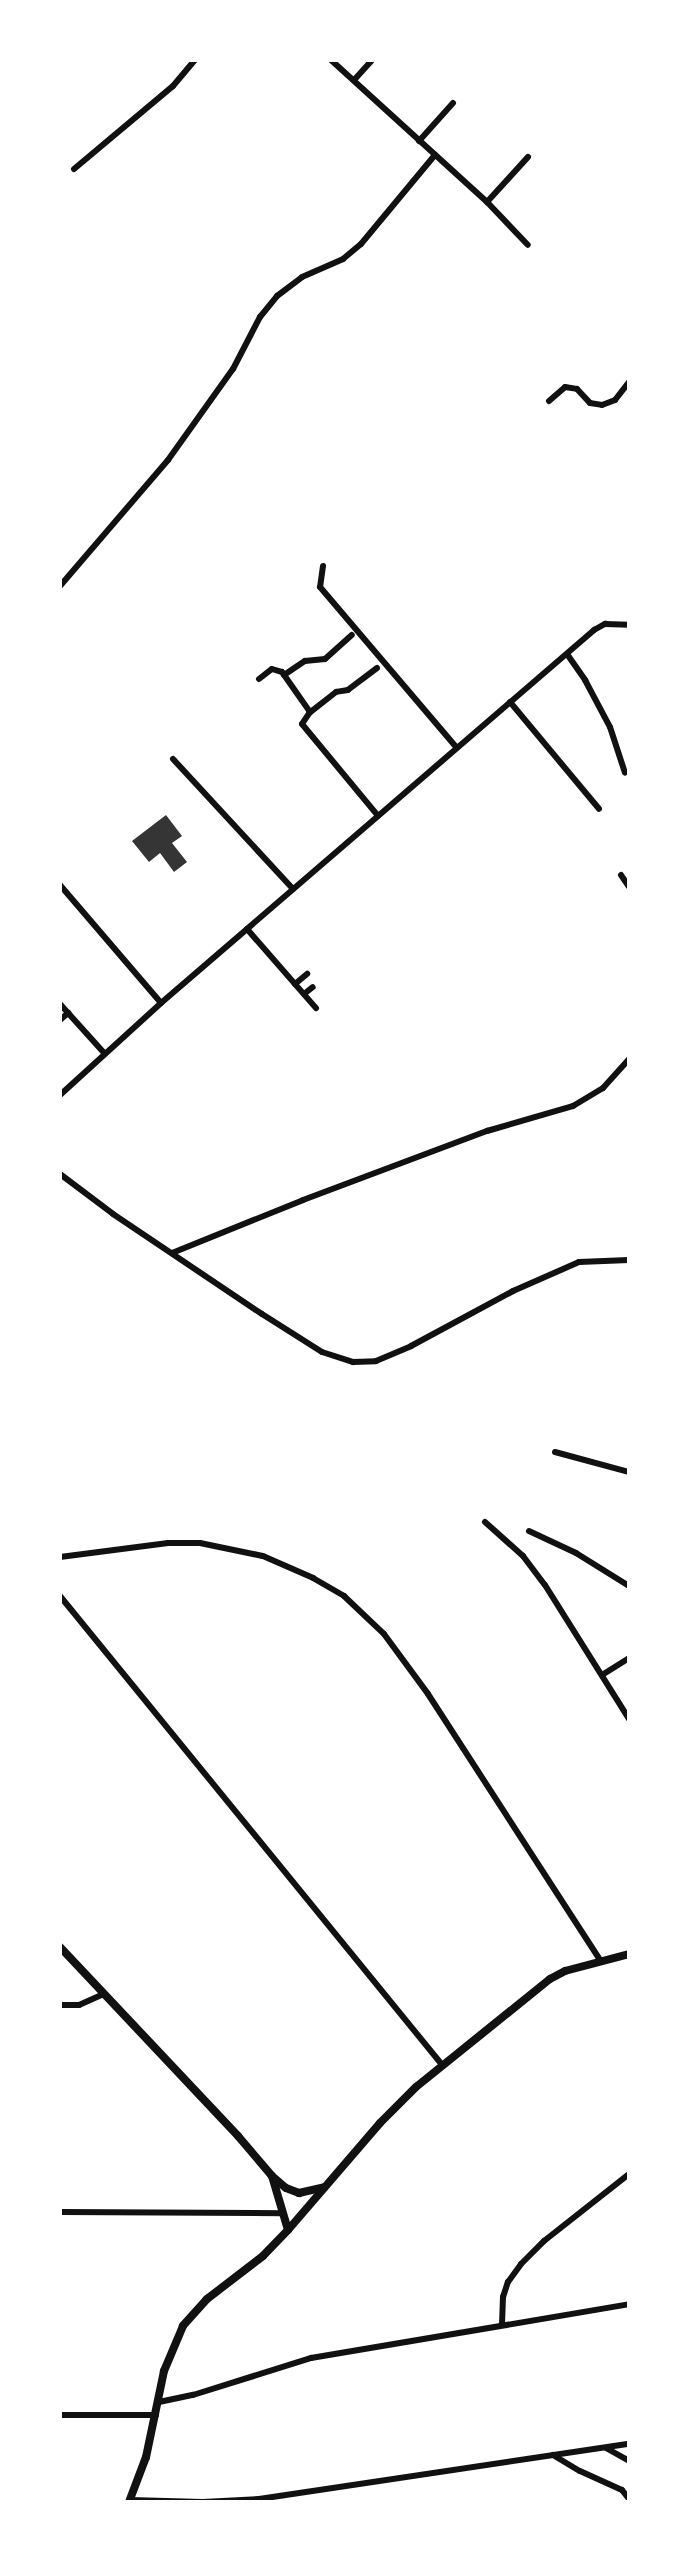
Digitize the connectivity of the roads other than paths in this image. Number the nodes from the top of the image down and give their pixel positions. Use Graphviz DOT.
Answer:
graph roads {
  1 [pos="195,60"];
  2 [pos="331,60"];
  3 [pos="372,60"];
  4 [pos="354,79"];
  5 [pos="453,103"];
  6 [pos="419,141"];
  7 [pos="435,155"];
  8 [pos="528,157"];
  9 [pos="74,169"];
  10 [pos="487,202"];
  11 [pos="528,245"];
  12 [pos="629,382"];
  13 [pos="549,401"];
  14 [pos="323,566"];
  15 [pos="60,586"];
  16 [pos="629,625"];
  17 [pos="352,636"];
  18 [pos="567,654"];
  19 [pos="377,668"];
  20 [pos="284,675"];
  21 [pos="259,679"];
  22 [pos="510,702"];
  23 [pos="310,712"];
  24 [pos="457,748"];
  25 [pos="173,759"];
  26 [pos="625,774"];
  27 [pos="600,809"];
  28 [pos="378,816"];
  29 [pos="621,875"];
  30 [pos="60,885"];
  31 [pos="629,887"];
  32 [pos="293,889"];
  33 [pos="247,929"];
  34 [pos="307,974"];
  35 [pos="295,984"];
  36 [pos="313,987"];
  37 [pos="304,994"];
  38 [pos="161,1003"];
  39 [pos="60,1004"];
  40 [pos="316,1008"];
  41 [pos="68,1013"];
  42 [pos="60,1020"];
  43 [pos="105,1054"];
  44 [pos="629,1059"];
  45 [pos="60,1095"];
  46 [pos="60,1174"];
  47 [pos="172,1253"];
  48 [pos="629,1260"];
  49 [pos="555,1452"];
  50 [pos="629,1472"];
  51 [pos="485,1522"];
  52 [pos="529,1531"];
  53 [pos="60,1557"];
  54 [pos="629,1586"];
  55 [pos="60,1596"];
  56 [pos="629,1658"];
  57 [pos="602,1675"];
  58 [pos="629,1719"];
  59 [pos="60,1947"];
  60 [pos="629,1954"];
  61 [pos="601,1961"];
  62 [pos="104,1994"];
  63 [pos="60,2005"];
  64 [pos="443,2066"];
  65 [pos="629,2174"];
  66 [pos="272,2176"];
  67 [pos="324,2187"];
  68 [pos="60,2212"];
  69 [pos="282,2212"];
  70 [pos="288,2230"];
  71 [pos="629,2304"];
  72 [pos="502,2325"];
  73 [pos="159,2402"];
  74 [pos="60,2415"];
  75 [pos="156,2415"];
  76 [pos="629,2444"];
  77 [pos="606,2448"];
  78 [pos="553,2455"];
  79 [pos="629,2461"];
  80 [pos="629,2499"];
  81 [pos="130,2501"];
  82 [pos="203,2502"];
  1 -- 9 [label="street"];
  2 -- 4 [label="street"];
  3 -- 4 [label="street"];
  4 -- 6 [label="street"];
  5 -- 6 [label="street"];
  6 -- 7 [label="street"];
  7 -- 10 [label="street"];
  7 -- 15 [label="street"];
  8 -- 10 [label="street"];
  10 -- 11 [label="street"];
  12 -- 13 [label="street"];
  14 -- 24 [label="street"];
  16 -- 18 [label="street"];
  17 -- 20 [label="street"];
  18 -- 22 [label="street"];
  18 -- 26 [label="street"];
  19 -- 23 [label="street"];
  20 -- 21 [label="street"];
  20 -- 23 [label="street"];
  22 -- 24 [label="street"];
  22 -- 27 [label="street"];
  23 -- 28 [label="street"];
  24 -- 28 [label="street"];
  25 -- 32 [label="street"];
  28 -- 32 [label="street"];
  29 -- 31 [label="street"];
  30 -- 38 [label="street"];
  32 -- 33 [label="street"];
  33 -- 35 [label="street"];
  33 -- 38 [label="street"];
  34 -- 35 [label="street"];
  35 -- 37 [label="street"];
  36 -- 37 [label="street"];
  37 -- 40 [label="street"];
  38 -- 43 [label="street"];
  39 -- 41 [label="street"];
  41 -- 42 [label="street"];
  41 -- 43 [label="street"];
  43 -- 45 [label="street"];
  44 -- 47 [label="street"];
  46 -- 47 [label="street"];
  47 -- 48 [label="street"];
  49 -- 50 [label="street"];
  51 -- 57 [label="street"];
  52 -- 54 [label="street"];
  53 -- 61 [label="street"];
  55 -- 64 [label="street"];
  56 -- 57 [label="street"];
  57 -- 58 [label="street"];
  59 -- 62 [label="main road"];
  60 -- 61 [label="street"];
  61 -- 64 [label="street"];
  62 -- 63 [label="street"];
  62 -- 66 [label="main road"];
  64 -- 67 [label="street"];
  65 -- 72 [label="street"];
  66 -- 67 [label="main road"];
  66 -- 69 [label="main road"];
  67 -- 70 [label="street"];
  68 -- 69 [label="street"];
  69 -- 70 [label="main road"];
  70 -- 73 [label="main road"];
  71 -- 72 [label="street"];
  72 -- 73 [label="street"];
  73 -- 75 [label="main road"];
  74 -- 75 [label="street"];
  75 -- 81 [label="main road"];
  76 -- 77 [label="street"];
  77 -- 78 [label="street"];
  77 -- 79 [label="street"];
  78 -- 80 [label="street"];
  78 -- 82 [label="street"];
  81 -- 82 [label="street"];
}
